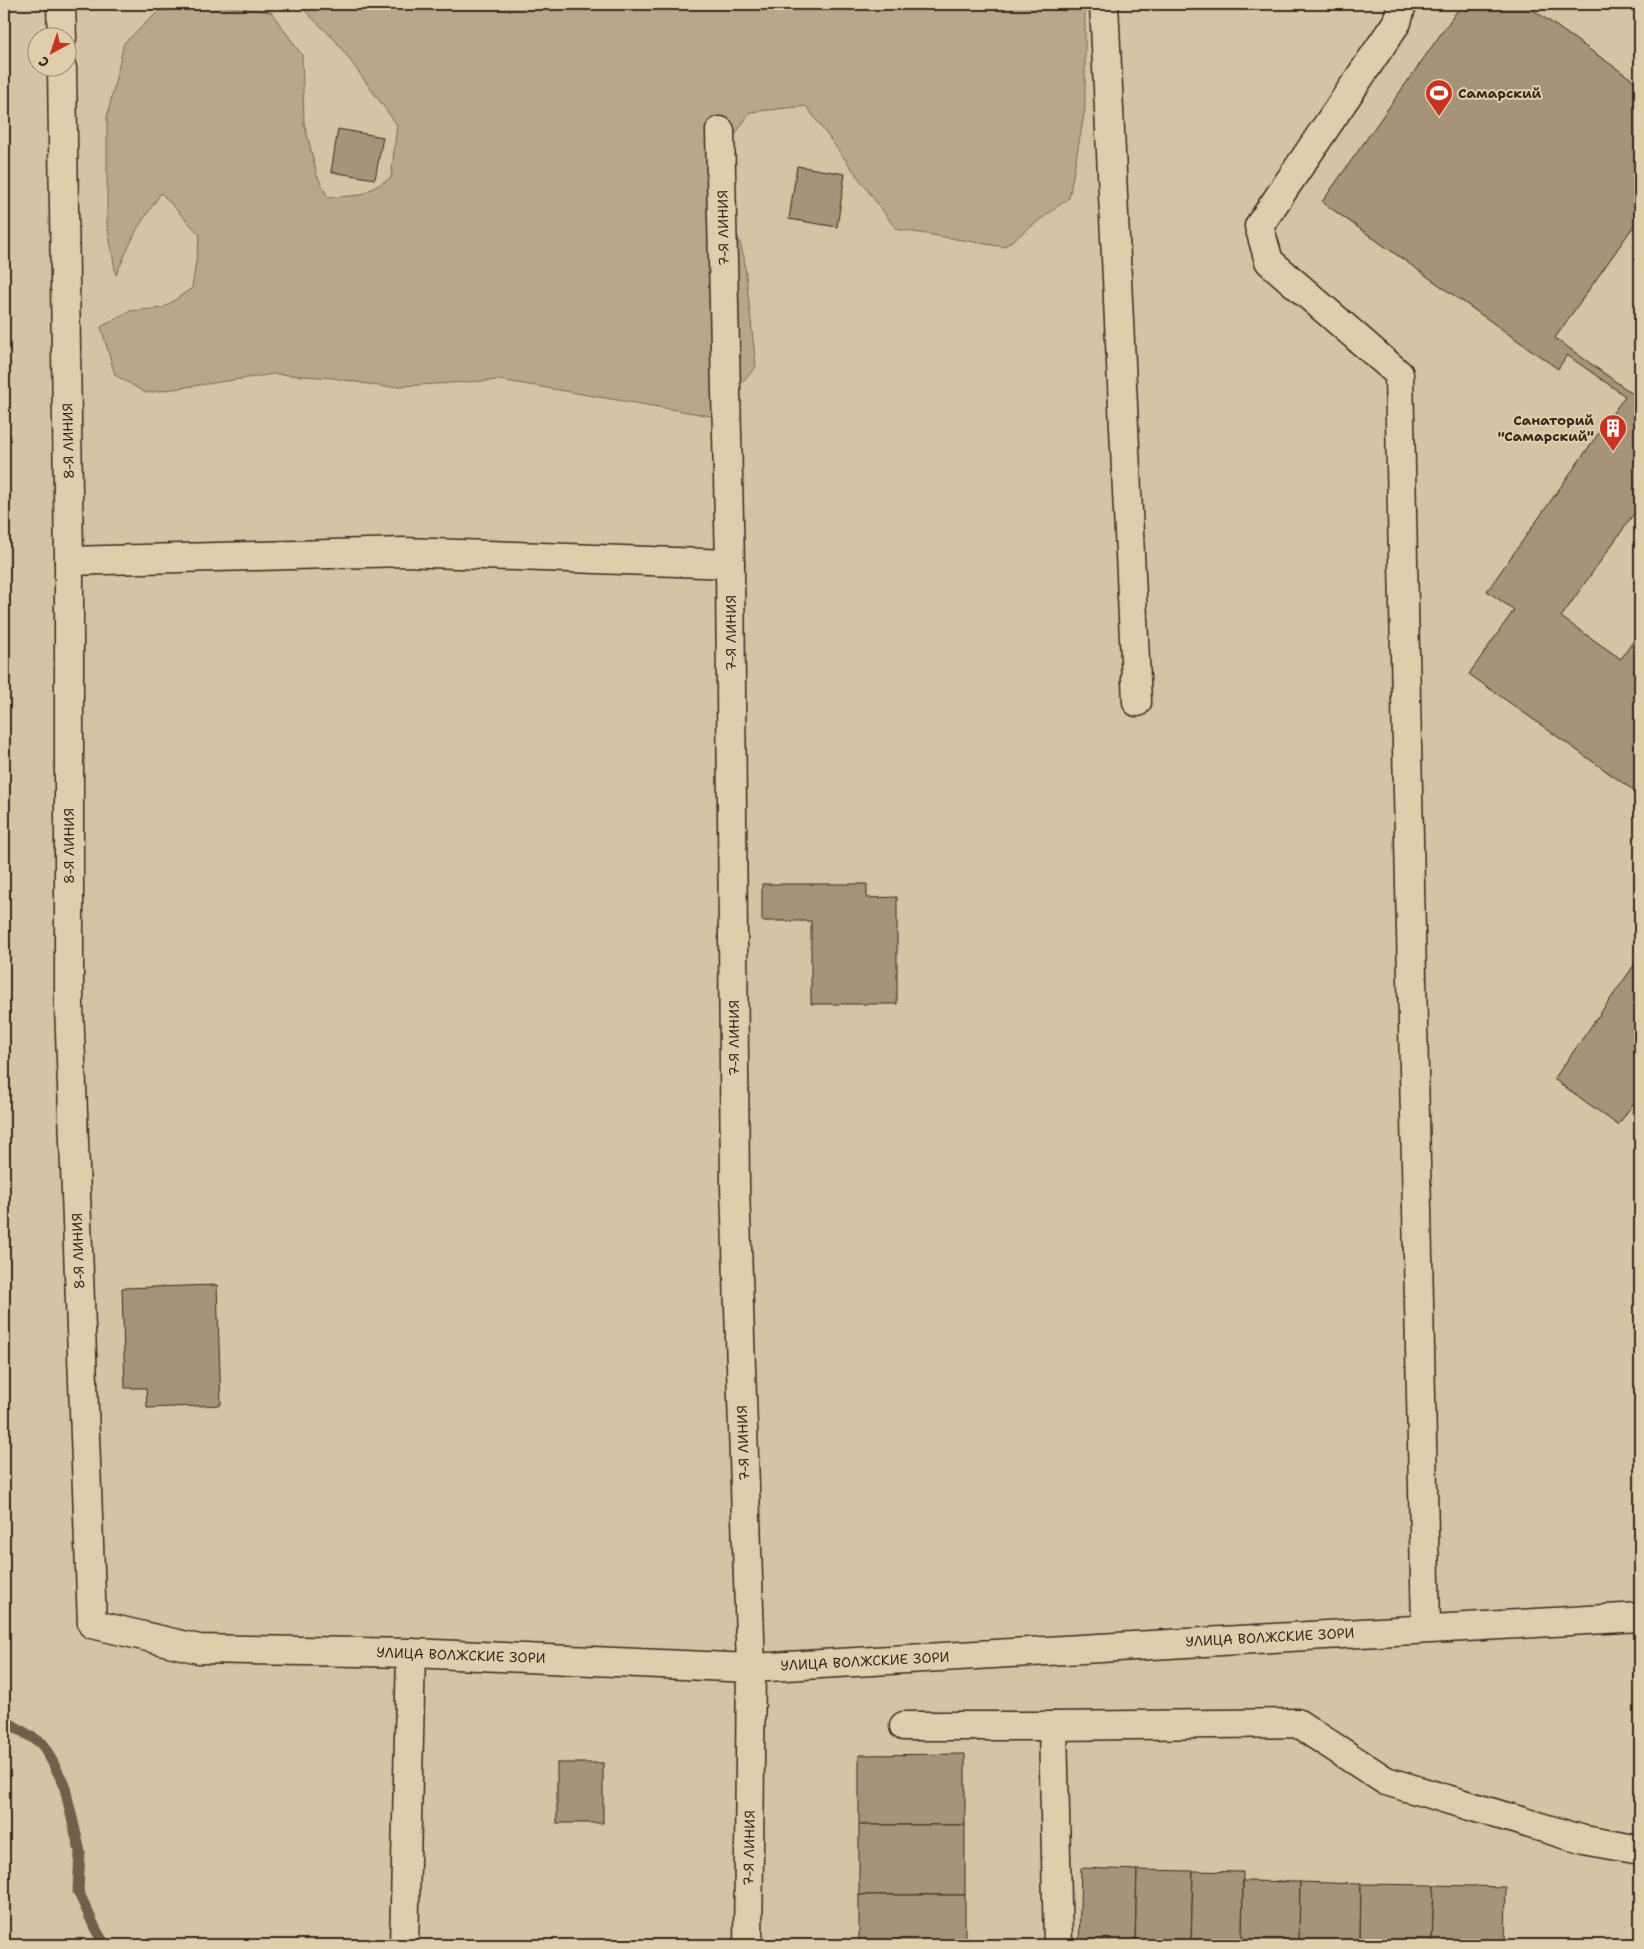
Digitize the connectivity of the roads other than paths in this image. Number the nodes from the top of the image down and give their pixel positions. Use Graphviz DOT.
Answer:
graph roads {
  1 [pos="62,4"];
  2 [pos="1104,4"];
  3 [pos="1402,4"];
  4 [pos="62,28"];
  5 [pos="62,78"];
  6 [pos="720,131"];
  7 [pos="69,561"];
  8 [pos="730,564"];
  9 [pos="1137,702"];
  10 [pos="1640,1617"];
  11 [pos="92,1624"];
  12 [pos="1426,1628"];
  13 [pos="411,1653"];
  14 [pos="751,1668"];
  15 [pos="904,1726"];
  16 [pos="1053,1726"];
  17 [pos="1640,1850"];
  18 [pos="404,1945"];
  19 [pos="748,1945"];
  20 [pos="1058,1945"];
  1 -- 4 [label="street"];
  2 -- 9 [label="street"];
  3 -- 12 [label="street"];
  5 -- 7 [label="street, 8-Я ЛИНИЯ"];
  6 -- 8 [label="street, 7-Я ЛИНИЯ"];
  7 -- 8 [label="street"];
  7 -- 11 [label="street, 8-Я ЛИНИЯ"];
  8 -- 14 [label="street, 7-Я ЛИНИЯ"];
  10 -- 12 [label="street, УЛИЦА ВОЛЖСКИЕ ЗОРИ"];
  11 -- 13 [label="street, УЛИЦА ВОЛЖСКИЕ ЗОРИ"];
  12 -- 14 [label="street, УЛИЦА ВОЛЖСКИЕ ЗОРИ"];
  13 -- 14 [label="street, УЛИЦА ВОЛЖСКИЕ ЗОРИ"];
  13 -- 18 [label="street"];
  14 -- 19 [label="street, 7-Я ЛИНИЯ"];
  15 -- 16 [label="street"];
  16 -- 17 [label="street"];
  16 -- 20 [label="street"];
}
